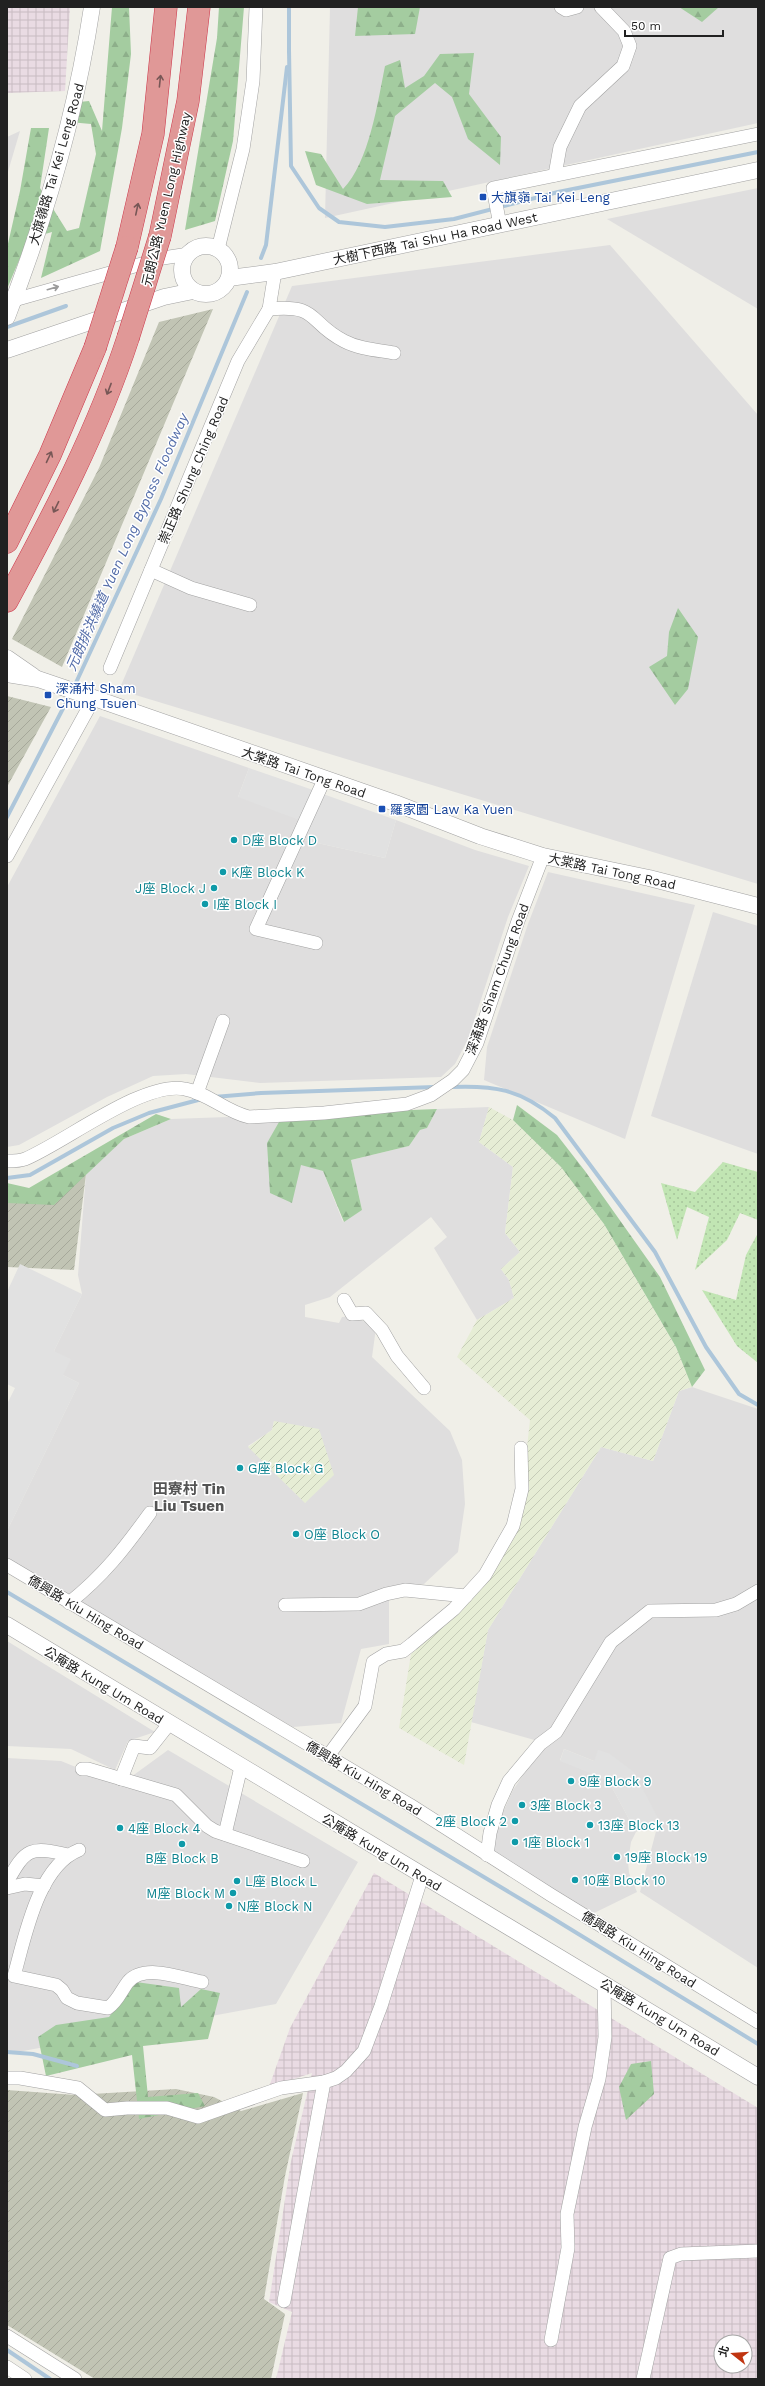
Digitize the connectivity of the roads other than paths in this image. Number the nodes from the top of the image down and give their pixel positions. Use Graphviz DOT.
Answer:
graph roads {
  1 [pos="92,7"];
  2 [pos="166,7"];
  3 [pos="199,7"];
  4 [pos="256,7"];
  5 [pos="561,7"];
  6 [pos="577,7"];
  7 [pos="601,7"];
  8 [pos="758,134"];
  9 [pos="758,170"];
  10 [pos="555,175"];
  11 [pos="500,225"];
  12 [pos="218,249"];
  13 [pos="189,254"];
  14 [pos="275,272"];
  15 [pos="229,278"];
  16 [pos="193,291"];
  17 [pos="10,306"];
  18 [pos="269,309"];
  19 [pos="7,350"];
  20 [pos="394,352"];
  21 [pos="7,542"];
  22 [pos="151,570"];
  23 [pos="7,601"];
  24 [pos="250,605"];
  25 [pos="7,658"];
  26 [pos="110,668"];
  27 [pos="7,674"];
  28 [pos="38,679"];
  29 [pos="94,698"];
  30 [pos="324,780"];
  31 [pos="7,856"];
  32 [pos="543,856"];
  33 [pos="758,906"];
  34 [pos="316,943"];
  35 [pos="223,1021"];
  36 [pos="191,1091"];
  37 [pos="7,1161"];
  38 [pos="344,1300"];
  39 [pos="424,1388"];
  40 [pos="521,1448"];
  41 [pos="150,1513"];
  42 [pos="7,1565"];
  43 [pos="758,1591"];
  44 [pos="466,1596"];
  45 [pos="69,1603"];
  46 [pos="285,1605"];
  47 [pos="7,1625"];
  48 [pos="169,1724"];
  49 [pos="328,1756"];
  50 [pos="241,1768"];
  51 [pos="82,1769"];
  52 [pos="121,1779"];
  53 [pos="225,1834"];
  54 [pos="487,1856"];
  55 [pos="303,1861"];
  56 [pos="422,1876"];
  57 [pos="7,1882"];
  58 [pos="44,1886"];
  59 [pos="7,1888"];
  60 [pos="11,1975"];
  61 [pos="202,1982"];
  62 [pos="604,1982"];
  63 [pos="758,2022"];
  64 [pos="758,2077"];
  65 [pos="7,2078"];
  66 [pos="324,2082"];
  67 [pos="758,2251"];
  68 [pos="284,2301"];
  69 [pos="7,2336"];
  70 [pos="552,2340"];
  71 [pos="7,2367"];
  72 [pos="26,2379"];
  73 [pos="75,2379"];
  74 [pos="643,2379"];
  1 -- 17 [label="street, 大旗嶺路 Tai Kei Leng Road"];
  21 -- 2 [label="highway, 元朗公路 Yuen Long Highway, one-way, bridge"];
  3 -- 23 [label="highway, 元朗公路 Yuen Long Highway, one-way, bridge"];
  4 -- 12 [label="street"];
  5 -- 6 [label="street"];
  7 -- 10 [label="street"];
  8 -- 10 [label="street"];
  9 -- 11 [label="street, 大樹下西路 Tai Shu Ha Road West"];
  10 -- 11 [label="street"];
  11 -- 14 [label="street, 大樹下西路 Tai Shu Ha Road West"];
  12 -- 13 [label="street"];
  12 -- 15 [label="street"];
  13 -- 16 [label="street"];
  17 -- 13 [label="street, one-way"];
  14 -- 15 [label="street, 大樹下西路 Tai Shu Ha Road West"];
  14 -- 18 [label="street, 崇正路 Shung Ching Road"];
  15 -- 16 [label="street"];
  16 -- 19 [label="street"];
  18 -- 20 [label="street"];
  18 -- 22 [label="street, 崇正路 Shung Ching Road"];
  22 -- 24 [label="street"];
  22 -- 26 [label="street, 崇正路 Shung Ching Road"];
  25 -- 28 [label="street, 大棠路 Tai Tong Road"];
  27 -- 28 [label="street, 大棠路 Tai Tong Road"];
  28 -- 29 [label="street, 大棠路 Tai Tong Road"];
  29 -- 30 [label="street, 大棠路 Tai Tong Road"];
  29 -- 31 [label="street"];
  30 -- 32 [label="street, 大棠路 Tai Tong Road"];
  30 -- 34 [label="street"];
  32 -- 33 [label="street, 大棠路 Tai Tong Road"];
  32 -- 36 [label="street, 深涌路 Sham Chung Road"];
  35 -- 36 [label="street"];
  36 -- 37 [label="street"];
  38 -- 39 [label="street"];
  40 -- 44 [label="street"];
  41 -- 45 [label="street"];
  42 -- 45 [label="street, 僑興路 Kiu Hing Road"];
  43 -- 54 [label="street"];
  44 -- 46 [label="street"];
  44 -- 49 [label="street"];
  45 -- 49 [label="street, 僑興路 Kiu Hing Road"];
  47 -- 48 [label="street, 公庵路 Kung Um Road"];
  48 -- 50 [label="street, 公庵路 Kung Um Road"];
  48 -- 52 [label="street"];
  49 -- 54 [label="street, 僑興路 Kiu Hing Road"];
  50 -- 53 [label="street"];
  50 -- 56 [label="street, 公庵路 Kung Um Road"];
  51 -- 52 [label="street"];
  52 -- 53 [label="street"];
  53 -- 55 [label="street"];
  54 -- 63 [label="street, 僑興路 Kiu Hing Road"];
  56 -- 62 [label="street, 公庵路 Kung Um Road"];
  56 -- 66 [label="street"];
  57 -- 58 [label="street"];
  58 -- 59 [label="street"];
  58 -- 60 [label="street"];
  60 -- 61 [label="street"];
  62 -- 64 [label="street, 公庵路 Kung Um Road"];
  62 -- 70 [label="street"];
  65 -- 66 [label="street"];
  66 -- 68 [label="street"];
  67 -- 74 [label="street"];
  69 -- 73 [label="street"];
  71 -- 72 [label="street"];
}
